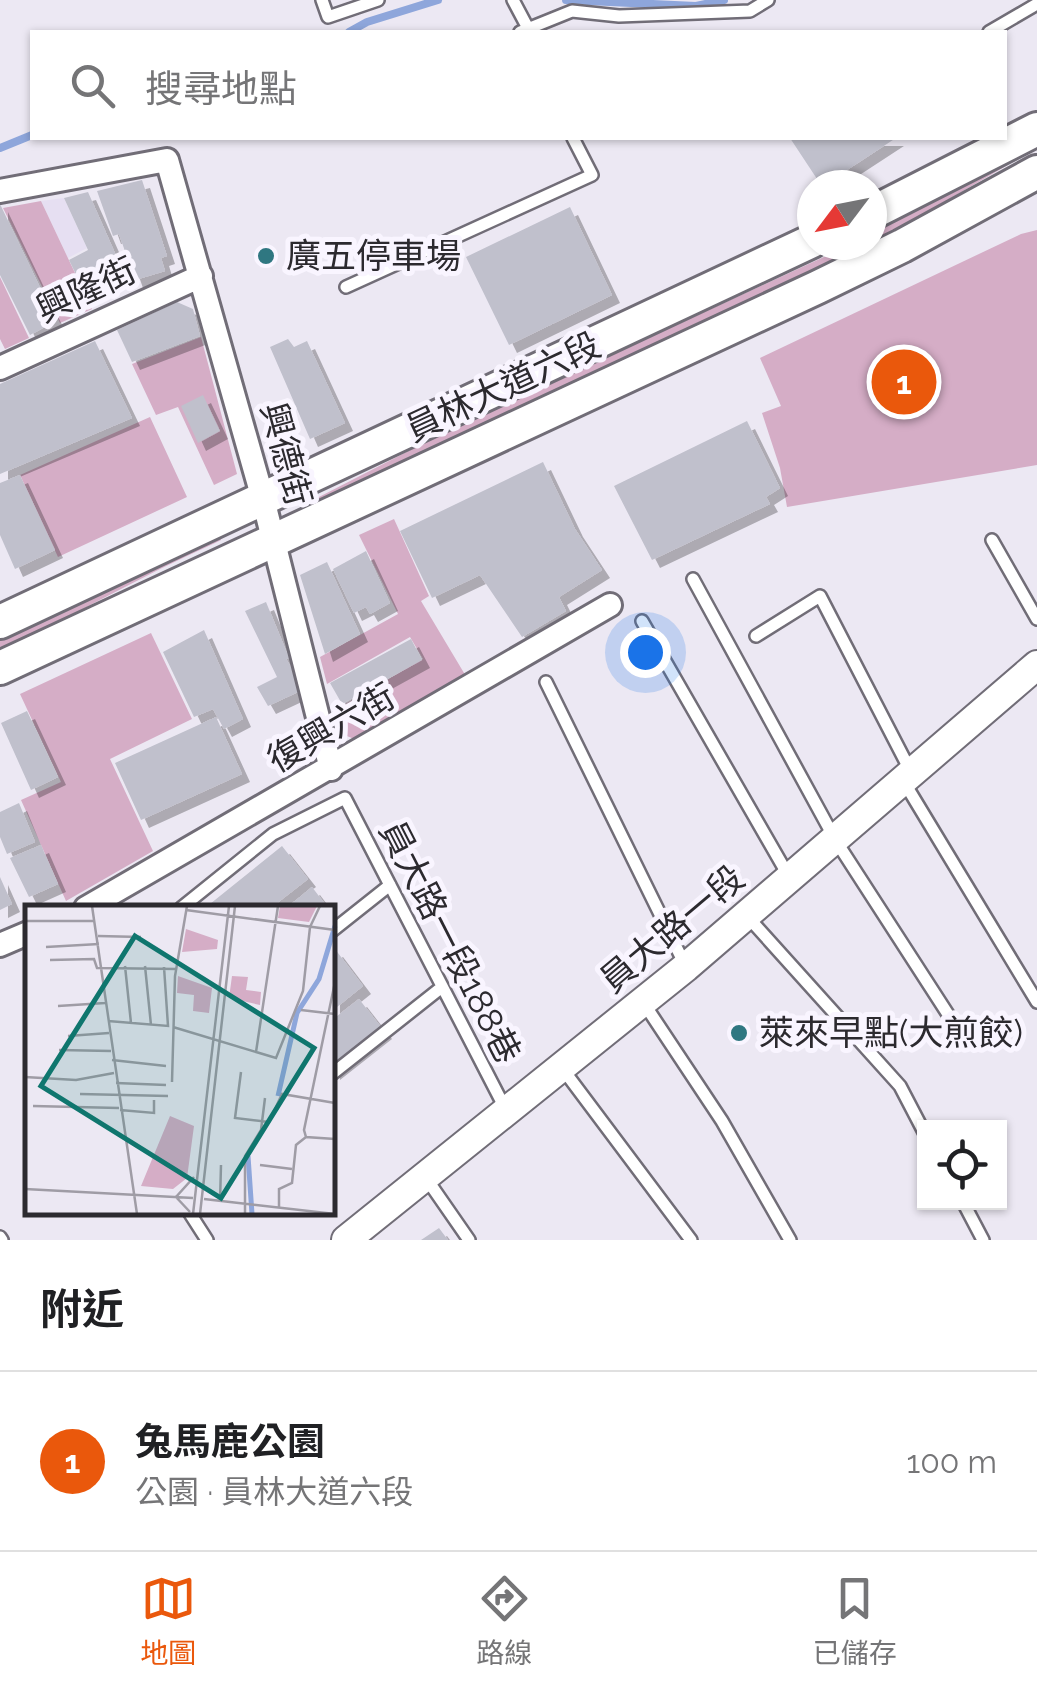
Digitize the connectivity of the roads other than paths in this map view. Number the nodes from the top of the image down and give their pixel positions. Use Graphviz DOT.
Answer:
graph roads {
  1 [pos="322,0"];
  2 [pos="378,0"];
  3 [pos="513,0"];
  4 [pos="768,0"];
  5 [pos="1037,4"];
  6 [pos="527,30"];
  7 [pos="529,30"];
  8 [pos="992,30"];
  9 [pos="1037,130"];
  10 [pos="574,140"];
  11 [pos="1037,172"];
  12 [pos="0,191"];
  13 [pos="1037,193"];
  14 [pos="982,202"];
  15 [pos="887,205"];
  16 [pos="797,248"];
  17 [pos="200,276"];
  18 [pos="346,288"];
  19 [pos="0,368"];
  20 [pos="263,500"];
  21 [pos="273,539"];
  22 [pos="992,540"];
  23 [pos="694,579"];
  24 [pos="610,605"];
  25 [pos="1037,619"];
  26 [pos="642,621"];
  27 [pos="0,622"];
  28 [pos="756,636"];
  29 [pos="1037,666"];
  30 [pos="0,668"];
  31 [pos="546,682"];
  32 [pos="331,769"];
  33 [pos="908,778"];
  34 [pos="836,841"];
  35 [pos="790,879"];
  36 [pos="390,885"];
  37 [pos="91,905"];
  38 [pos="185,905"];
  39 [pos="747,916"];
  40 [pos="335,928"];
  41 [pos="25,934"];
  42 [pos="0,945"];
  43 [pos="686,967"];
  44 [pos="442,987"];
  45 [pos="643,1002"];
  46 [pos="1037,1002"];
  47 [pos="953,1022"];
  48 [pos="562,1068"];
  49 [pos="335,1072"];
  50 [pos="507,1112"];
  51 [pos="918,1120"];
  52 [pos="424,1175"];
  53 [pos="967,1210"];
  54 [pos="192,1215"];
  55 [pos="206,1240"];
  56 [pos="346,1240"];
  57 [pos="469,1240"];
  58 [pos="690,1240"];
  59 [pos="790,1240"];
  60 [pos="983,1240"];
  1 -- 2 [label="lane"];
  3 -- 6 [label="lane"];
  4 -- 7 [label="lane"];
  5 -- 8 [label="lane"];
  9 -- 15 [label="main road"];
  10 -- 18 [label="lane"];
  11 -- 14 [label="main road, 員林大道六段"];
  12 -- 17 [label="street, 興德街"];
  13 -- 14 [label="street"];
  14 -- 21 [label="main road, 員林大道六段"];
  16 -- 20 [label="main road, 員林大道六段"];
  17 -- 19 [label="street, 興隆街"];
  17 -- 20 [label="street, 興德街"];
  20 -- 21 [label="street, 興德街"];
  20 -- 27 [label="main road, 員林大道六段"];
  21 -- 30 [label="main road, 員林大道六段"];
  21 -- 32 [label="street, 興德街"];
  22 -- 25 [label="lane"];
  23 -- 34 [label="lane"];
  24 -- 32 [label="street, 復興六街"];
  26 -- 35 [label="lane"];
  28 -- 33 [label="lane"];
  29 -- 33 [label="street, 員大路一段"];
  31 -- 43 [label="lane"];
  32 -- 37 [label="street, 復興六街"];
  33 -- 34 [label="street, 員大路一段"];
  33 -- 46 [label="lane"];
  34 -- 35 [label="street, 員大路一段"];
  34 -- 47 [label="lane"];
  35 -- 39 [label="street, 員大路一段"];
  36 -- 38 [label="lane, 員大路一段188巷"];
  36 -- 40 [label="lane"];
  36 -- 44 [label="lane, 員大路一段188巷"];
  39 -- 43 [label="street, 員大路一段"];
  39 -- 51 [label="lane"];
  41 -- 42 [label="street"];
  43 -- 45 [label="street, 員大路一段"];
  44 -- 49 [label="lane"];
  44 -- 50 [label="lane, 員大路一段188巷"];
  45 -- 48 [label="street, 員大路一段"];
  45 -- 59 [label="lane"];
  48 -- 50 [label="street, 員大路一段"];
  48 -- 58 [label="lane"];
  50 -- 52 [label="street, 員大路一段"];
  52 -- 56 [label="street, 員大路一段"];
  52 -- 57 [label="lane"];
  53 -- 60 [label="lane"];
  54 -- 55 [label="lane"];
}
